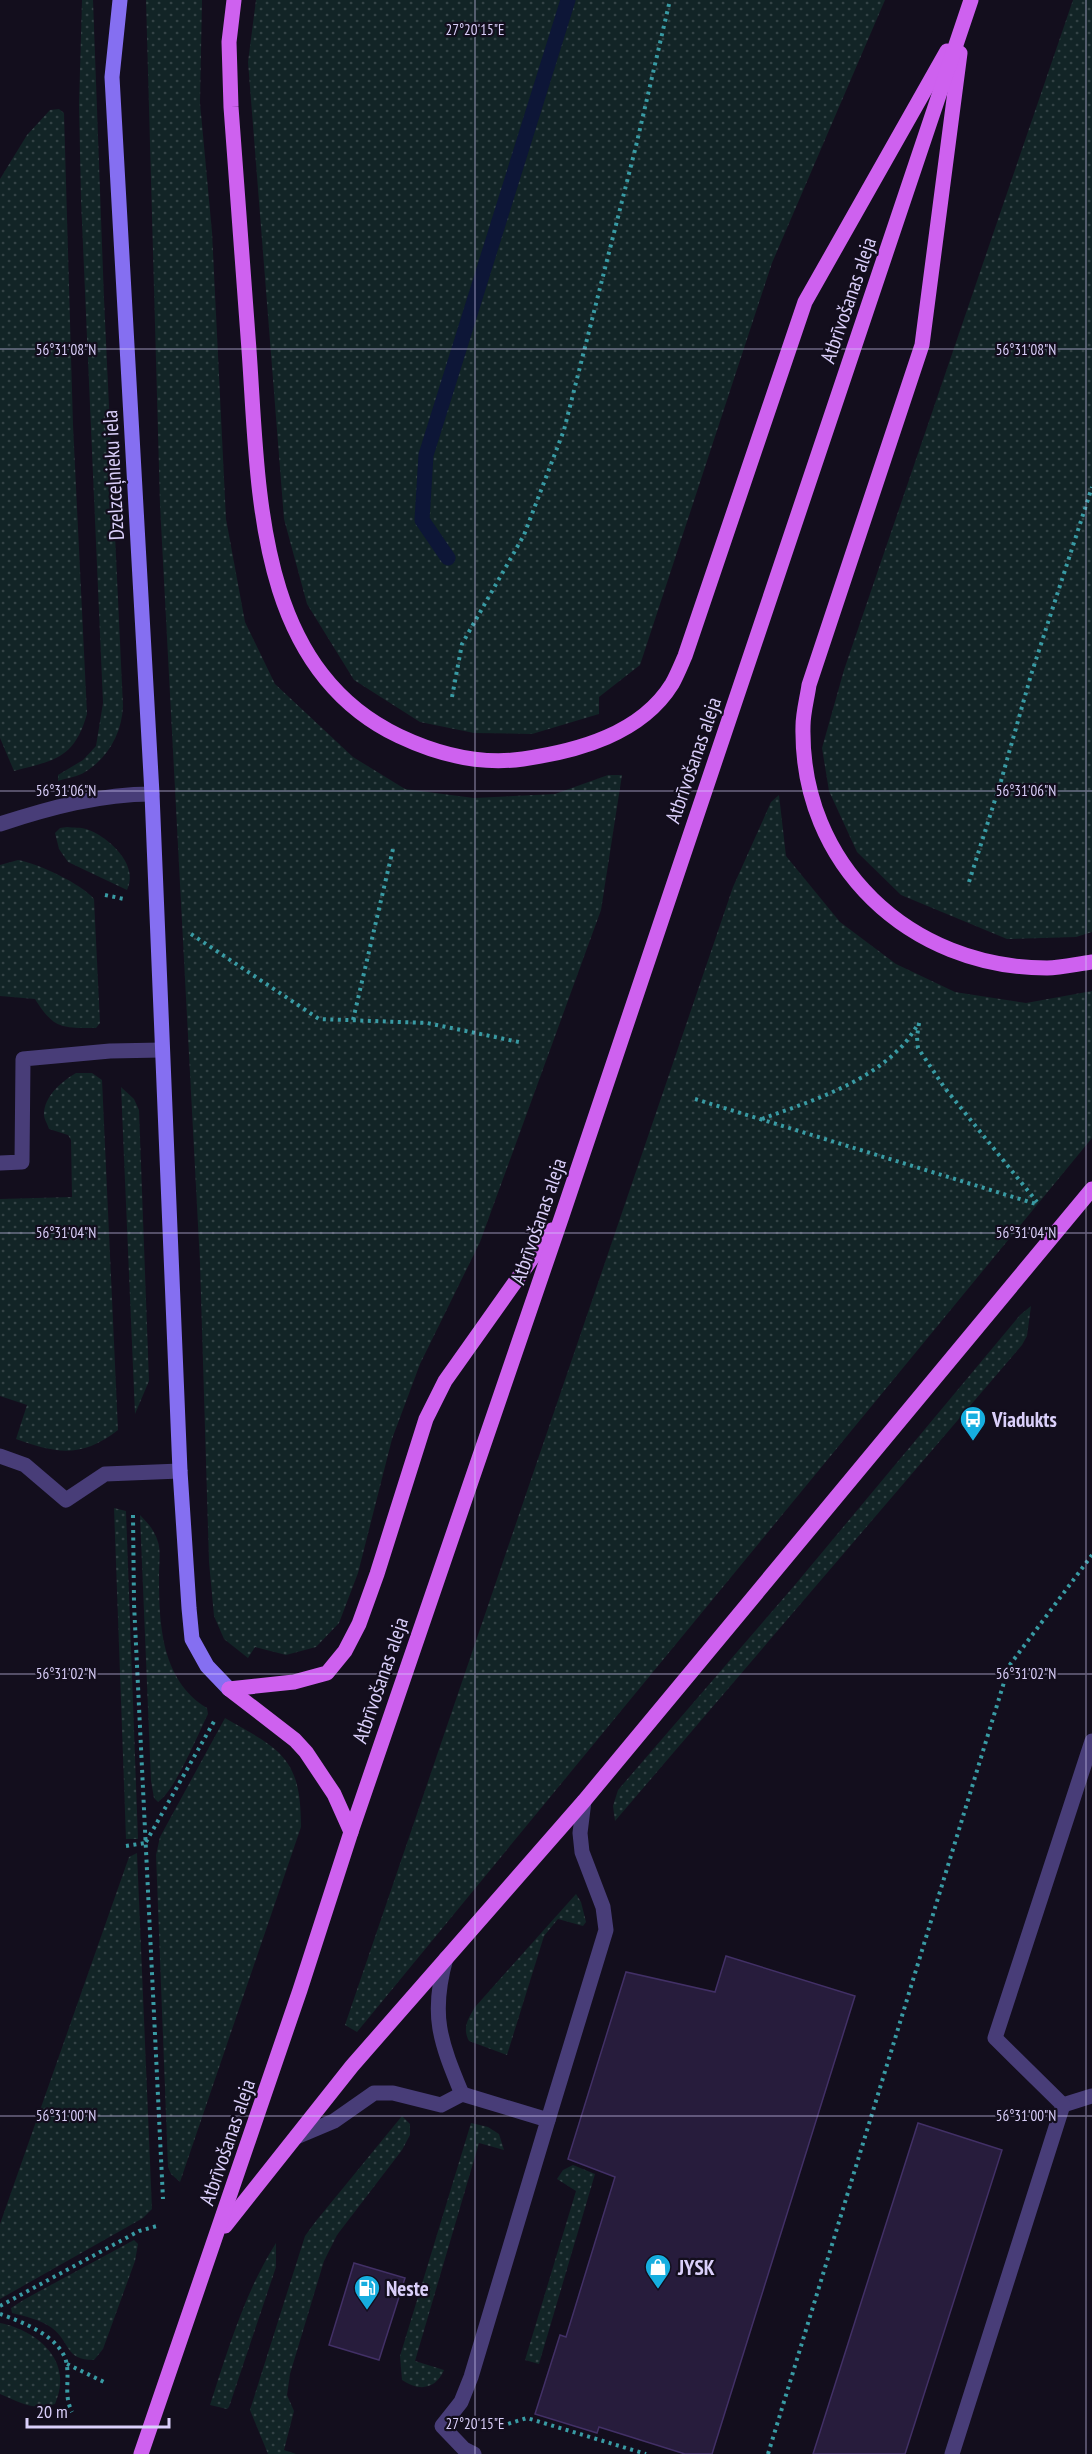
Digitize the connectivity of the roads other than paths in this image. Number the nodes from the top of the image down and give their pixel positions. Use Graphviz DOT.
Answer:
graph roads {
  1 [pos="120,0"];
  2 [pos="234,0"];
  3 [pos="971,0"];
  4 [pos="965,20"];
  5 [pos="152,794"];
  6 [pos="0,824"];
  7 [pos="1092,963"];
  8 [pos="162,1050"];
  9 [pos="0,1163"];
  10 [pos="1092,1189"];
  11 [pos="562,1216"];
  12 [pos="0,1456"];
  13 [pos="180,1471"];
  14 [pos="229,1689"];
  15 [pos="1092,1741"];
  16 [pos="584,1801"];
  17 [pos="351,1832"];
  18 [pos="447,1958"];
  19 [pos="462,2094"];
  20 [pos="1092,2096"];
  21 [pos="1064,2105"];
  22 [pos="548,2120"];
  23 [pos="296,2137"];
  24 [pos="217,2236"];
  25 [pos="141,2454"];
  26 [pos="474,2454"];
  27 [pos="952,2454"];
  1 -- 5 [label="main road, Dzelzceļnieku iela"];
  2 -- 4 [label="main road"];
  3 -- 4 [label="main road, Atbrīvošanas aleja"];
  4 -- 7 [label="main road"];
  4 -- 11 [label="main road, Atbrīvošanas aleja"];
  5 -- 6 [label="street"];
  5 -- 8 [label="main road, Dzelzceļnieku iela"];
  8 -- 9 [label="street"];
  8 -- 13 [label="main road, Dzelzceļnieku iela"];
  10 -- 16 [label="main road"];
  11 -- 14 [label="main road"];
  11 -- 17 [label="main road, Atbrīvošanas aleja"];
  12 -- 13 [label="street"];
  13 -- 14 [label="main road, Dzelzceļnieku iela"];
  14 -- 17 [label="main road"];
  15 -- 21 [label="street"];
  16 -- 18 [label="main road"];
  16 -- 22 [label="street"];
  17 -- 24 [label="main road, Atbrīvošanas aleja"];
  18 -- 19 [label="street"];
  18 -- 23 [label="main road"];
  19 -- 22 [label="street"];
  19 -- 23 [label="street"];
  20 -- 21 [label="street"];
  21 -- 27 [label="street"];
  22 -- 26 [label="street"];
  23 -- 24 [label="main road"];
  24 -- 25 [label="main road, Atbrīvošanas aleja"];
}
